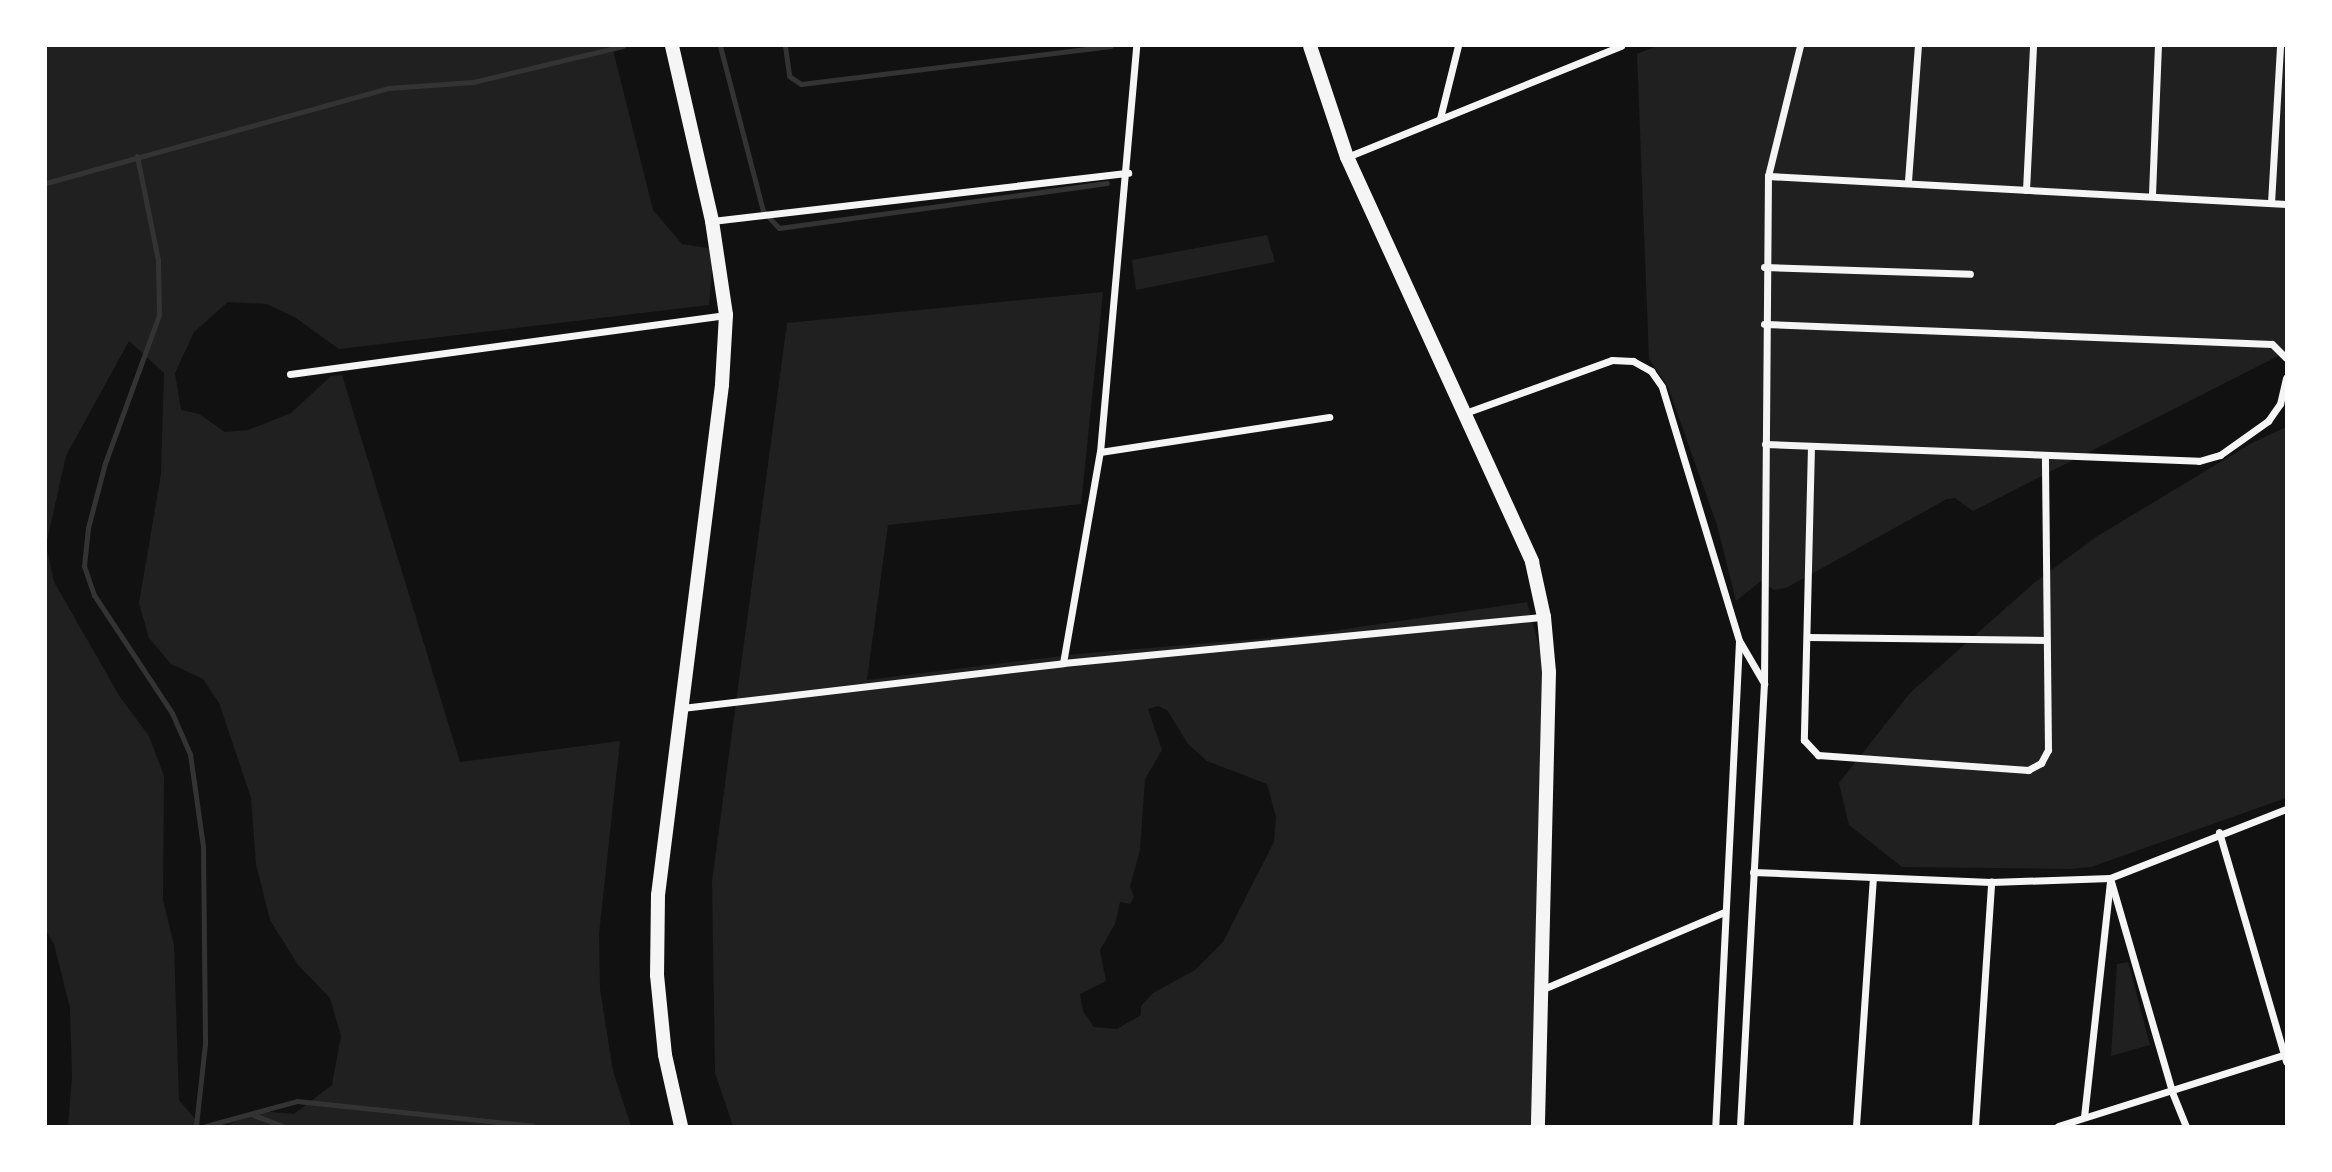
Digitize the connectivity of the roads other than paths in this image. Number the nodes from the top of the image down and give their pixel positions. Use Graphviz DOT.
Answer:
graph roads {
  1 [pos="672,46"];
  2 [pos="1136,46"];
  3 [pos="1310,46"];
  4 [pos="1458,46"];
  5 [pos="1621,46"];
  6 [pos="1800,46"];
  7 [pos="1918,46"];
  8 [pos="2033,46"];
  9 [pos="2158,46"];
  10 [pos="2280,46"];
  11 [pos="1440,118"];
  12 [pos="1347,157"];
  13 [pos="1128,173"];
  14 [pos="1768,176"];
  15 [pos="1908,181"];
  16 [pos="2026,190"];
  17 [pos="2152,194"];
  18 [pos="2271,203"];
  19 [pos="2287,204"];
  20 [pos="712,221"];
  21 [pos="1765,267"];
  22 [pos="1970,274"];
  23 [pos="726,315"];
  24 [pos="1764,324"];
  25 [pos="2287,358"];
  26 [pos="289,374"];
  27 [pos="2287,378"];
  28 [pos="1465,413"];
  29 [pos="1329,417"];
  30 [pos="1765,444"];
  31 [pos="1811,446"];
  32 [pos="1100,452"];
  33 [pos="2045,455"];
  34 [pos="1544,617"];
  35 [pos="1808,637"];
  36 [pos="1739,640"];
  37 [pos="2046,640"];
  38 [pos="1063,663"];
  39 [pos="1764,684"];
  40 [pos="682,708"];
  41 [pos="2287,809"];
  42 [pos="2219,832"];
  43 [pos="1752,872"];
  44 [pos="1873,878"];
  45 [pos="2110,878"];
  46 [pos="1992,881"];
  47 [pos="1724,912"];
  48 [pos="1543,989"];
  49 [pos="2286,1057"];
  50 [pos="2172,1092"];
  51 [pos="2084,1117"];
  52 [pos="681,1126"];
  53 [pos="1538,1126"];
  54 [pos="1715,1126"];
  55 [pos="1741,1126"];
  56 [pos="1856,1126"];
  57 [pos="1975,1126"];
  58 [pos="2058,1126"];
  59 [pos="2186,1126"];
  1 -- 20 [label="main road"];
  2 -- 13 [label="street"];
  3 -- 12 [label="main road"];
  4 -- 11 [label="street"];
  5 -- 11 [label="street"];
  6 -- 14 [label="street"];
  7 -- 15 [label="street"];
  8 -- 16 [label="street"];
  9 -- 17 [label="street"];
  10 -- 18 [label="street"];
  11 -- 12 [label="street"];
  12 -- 28 [label="main road"];
  13 -- 20 [label="street"];
  13 -- 32 [label="street"];
  14 -- 15 [label="street"];
  14 -- 21 [label="street"];
  15 -- 16 [label="street"];
  16 -- 17 [label="street"];
  17 -- 18 [label="street"];
  18 -- 19 [label="street"];
  20 -- 23 [label="main road"];
  21 -- 22 [label="street"];
  21 -- 24 [label="street"];
  23 -- 26 [label="street"];
  23 -- 40 [label="main road"];
  24 -- 25 [label="street"];
  24 -- 30 [label="street"];
  27 -- 33 [label="street"];
  28 -- 34 [label="main road"];
  28 -- 36 [label="street"];
  29 -- 32 [label="street"];
  30 -- 31 [label="street"];
  30 -- 39 [label="street"];
  31 -- 33 [label="street"];
  31 -- 35 [label="street"];
  32 -- 38 [label="street"];
  33 -- 37 [label="street"];
  34 -- 38 [label="street"];
  34 -- 48 [label="main road"];
  35 -- 37 [label="street"];
  35 -- 37 [label="street"];
  36 -- 39 [label="street"];
  36 -- 47 [label="street"];
  38 -- 40 [label="street"];
  39 -- 43 [label="street"];
  40 -- 52 [label="main road"];
  41 -- 42 [label="street"];
  42 -- 45 [label="street"];
  42 -- 49 [label="street"];
  43 -- 44 [label="street"];
  43 -- 55 [label="street"];
  44 -- 46 [label="street"];
  44 -- 56 [label="street"];
  45 -- 46 [label="street"];
  45 -- 50 [label="street"];
  45 -- 51 [label="street"];
  46 -- 57 [label="street"];
  47 -- 48 [label="street"];
  47 -- 54 [label="street"];
  48 -- 53 [label="main road"];
  49 -- 50 [label="street"];
  50 -- 51 [label="street"];
  50 -- 59 [label="street"];
  51 -- 58 [label="street"];
}
